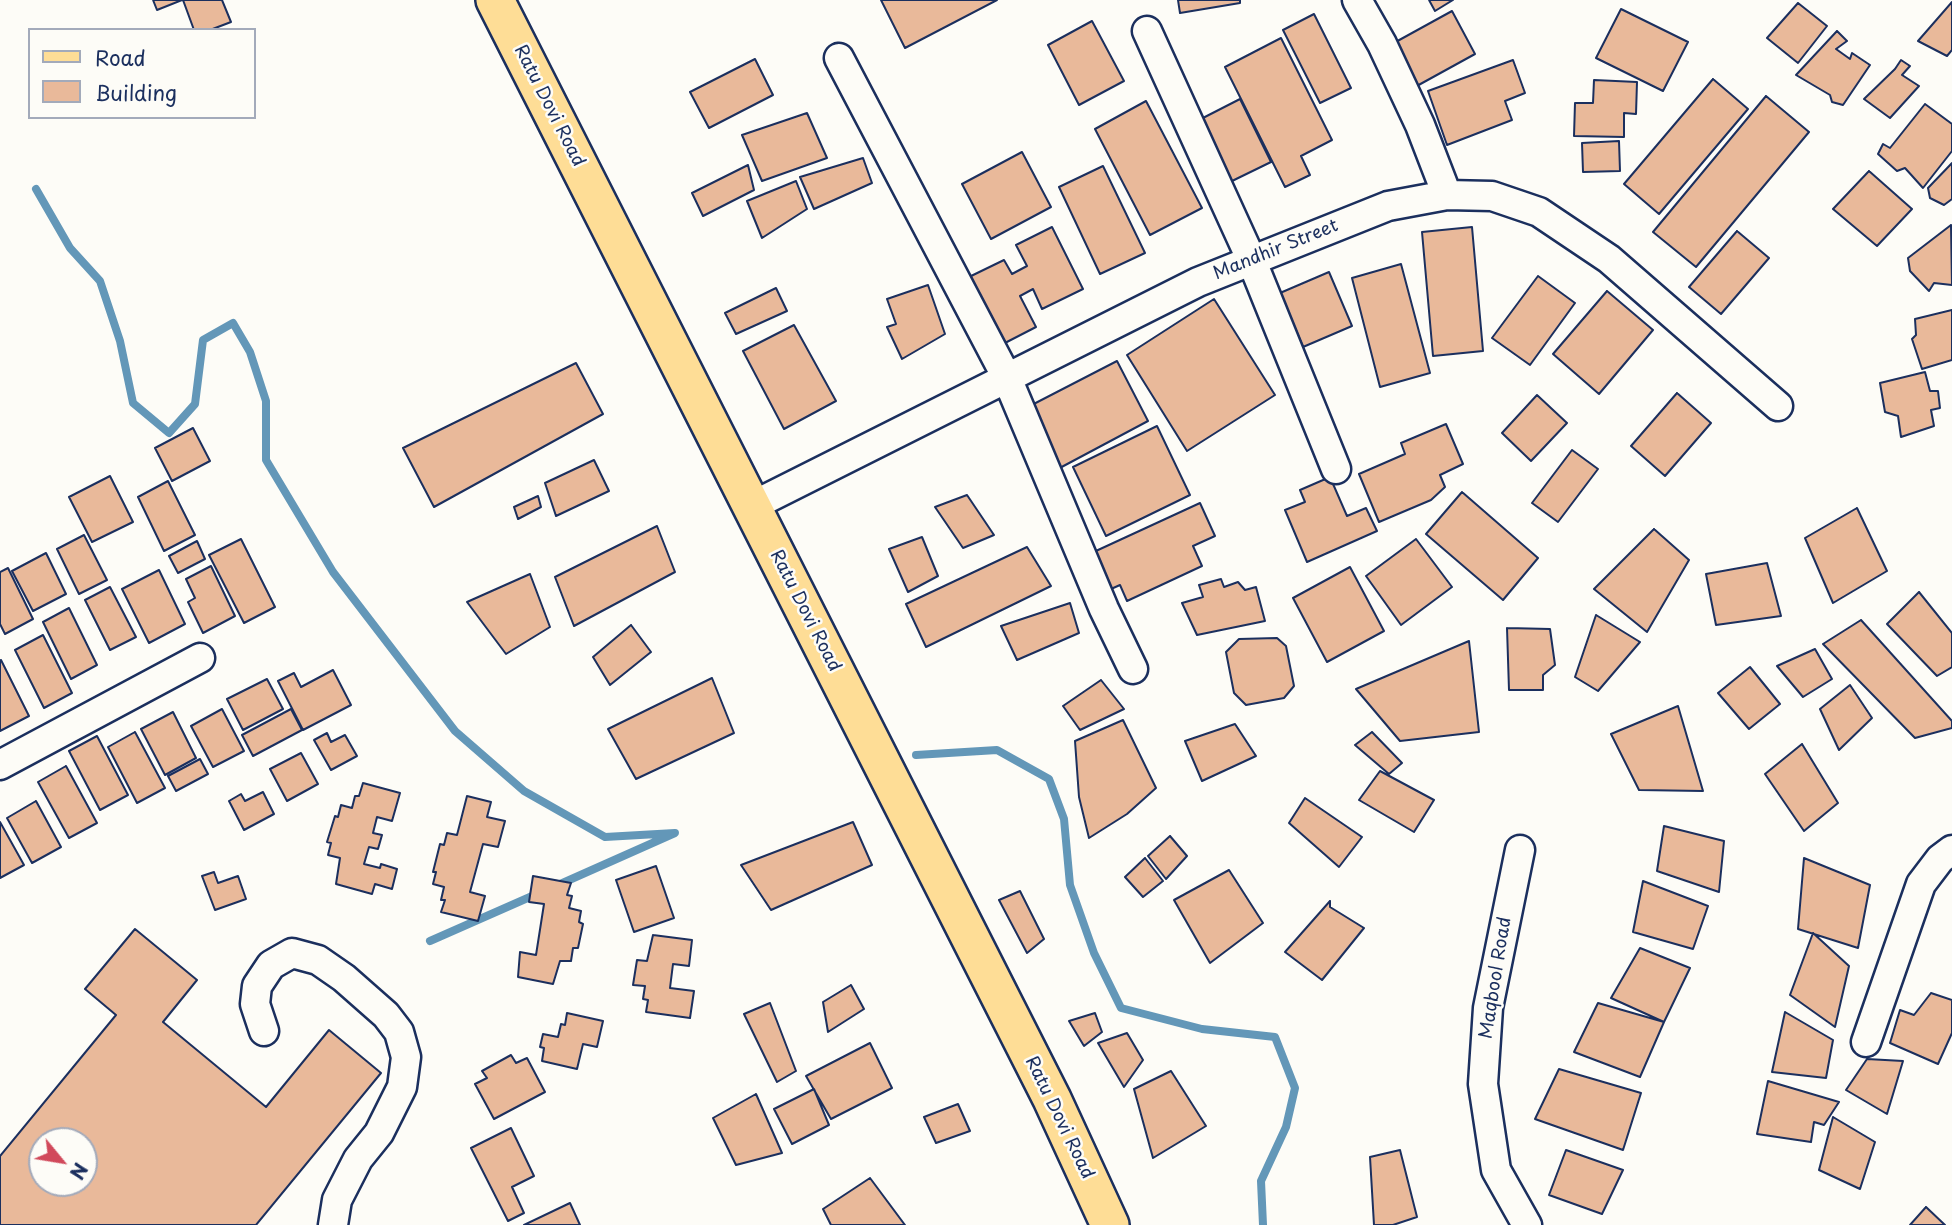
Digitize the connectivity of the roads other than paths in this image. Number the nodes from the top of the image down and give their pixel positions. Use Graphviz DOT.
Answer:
graph roads {
  1 [pos="495,0"];
  2 [pos="1357,0"];
  3 [pos="1147,32"];
  4 [pos="839,58"];
  5 [pos="1447,195"];
  6 [pos="1251,260"];
  7 [pos="1007,378"];
  8 [pos="1778,406"];
  9 [pos="1336,469"];
  10 [pos="752,506"];
  11 [pos="200,658"];
  12 [pos="1133,669"];
  13 [pos="0,765"];
  14 [pos="1520,850"];
  15 [pos="1952,850"];
  16 [pos="264,1031"];
  17 [pos="1866,1042"];
  18 [pos="332,1225"];
  19 [pos="1110,1225"];
  20 [pos="1527,1225"];
  1 -- 10 [label="main road, Ratu Dovi Road"];
  2 -- 5 [label="street"];
  3 -- 6 [label="street"];
  4 -- 7 [label="street"];
  5 -- 6 [label="street, Mandhir Street"];
  5 -- 8 [label="street, Mandhir Street"];
  6 -- 7 [label="street, Mandhir Street"];
  6 -- 9 [label="street"];
  7 -- 10 [label="street, Mandhir Street"];
  7 -- 12 [label="street"];
  10 -- 19 [label="main road, Ratu Dovi Road"];
  11 -- 13 [label="street"];
  14 -- 20 [label="street, Maqbool Road"];
  15 -- 17 [label="street"];
  16 -- 18 [label="street"];
}
